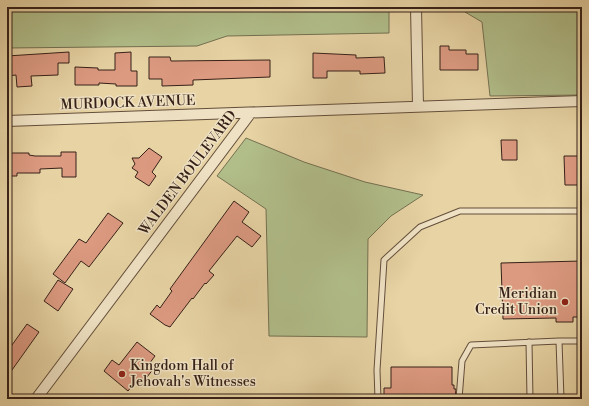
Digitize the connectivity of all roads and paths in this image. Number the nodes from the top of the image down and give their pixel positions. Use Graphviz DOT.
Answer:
graph roads {
  1 [pos="416,7"];
  2 [pos="582,101"];
  3 [pos="418,106"];
  4 [pos="250,114"];
  5 [pos="7,121"];
  6 [pos="582,211"];
  7 [pos="559,341"];
  8 [pos="582,341"];
  9 [pos="529,342"];
  10 [pos="36,399"];
  11 [pos="378,399"];
  12 [pos="459,399"];
  13 [pos="530,399"];
  14 [pos="561,399"];
  1 -- 3 [label="street"];
  2 -- 3 [label="street, WALDEN BOULEVARD"];
  3 -- 4 [label="street, WALDEN BOULEVARD"];
  4 -- 5 [label="street, MURDOCK AVENUE"];
  4 -- 10 [label="street, WALDEN BOULEVARD"];
  6 -- 11 [label="lane"];
  7 -- 8 [label="lane"];
  7 -- 9 [label="lane"];
  7 -- 14 [label="lane"];
  9 -- 12 [label="lane"];
  9 -- 13 [label="lane"];
}
